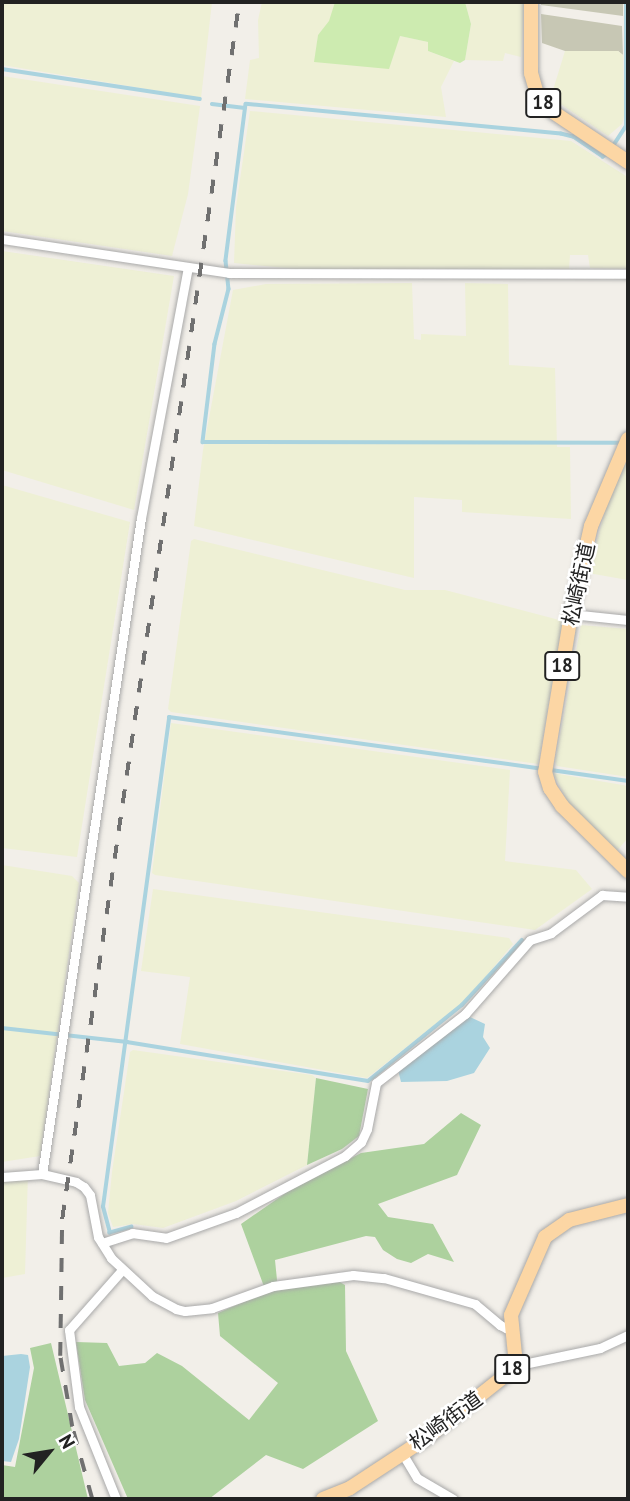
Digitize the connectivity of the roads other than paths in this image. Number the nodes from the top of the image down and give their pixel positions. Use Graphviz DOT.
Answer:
graph roads {
  1 [pos="531,2"];
  2 [pos="628,162"];
  3 [pos="2,239"];
  4 [pos="188,268"];
  5 [pos="628,274"];
  6 [pos="628,439"];
  7 [pos="571,614"];
  8 [pos="628,620"];
  9 [pos="628,871"];
  10 [pos="628,897"];
  11 [pos="42,1174"];
  12 [pos="2,1177"];
  13 [pos="628,1205"];
  14 [pos="102,1242"];
  15 [pos="121,1270"];
  16 [pos="510,1325"];
  17 [pos="628,1335"];
  18 [pos="514,1366"];
  19 [pos="402,1453"];
  20 [pos="116,1499"];
  21 [pos="323,1499"];
  22 [pos="453,1499"];
  1 -- 2 [label="main road, 18"];
  3 -- 4 [label="street"];
  4 -- 5 [label="street"];
  4 -- 11 [label="street"];
  6 -- 7 [label="main road, 松崎街道 / 18"];
  7 -- 8 [label="street"];
  7 -- 9 [label="main road, 松崎街道 / 18"];
  10 -- 14 [label="street"];
  11 -- 12 [label="street"];
  11 -- 14 [label="street"];
  13 -- 16 [label="main road, 18"];
  14 -- 15 [label="street"];
  15 -- 16 [label="street"];
  15 -- 20 [label="street"];
  16 -- 18 [label="main road, 18"];
  17 -- 18 [label="street"];
  18 -- 19 [label="main road, 松崎街道 / 18"];
  19 -- 21 [label="main road, 松崎街道 / 18"];
  19 -- 22 [label="street"];
}
